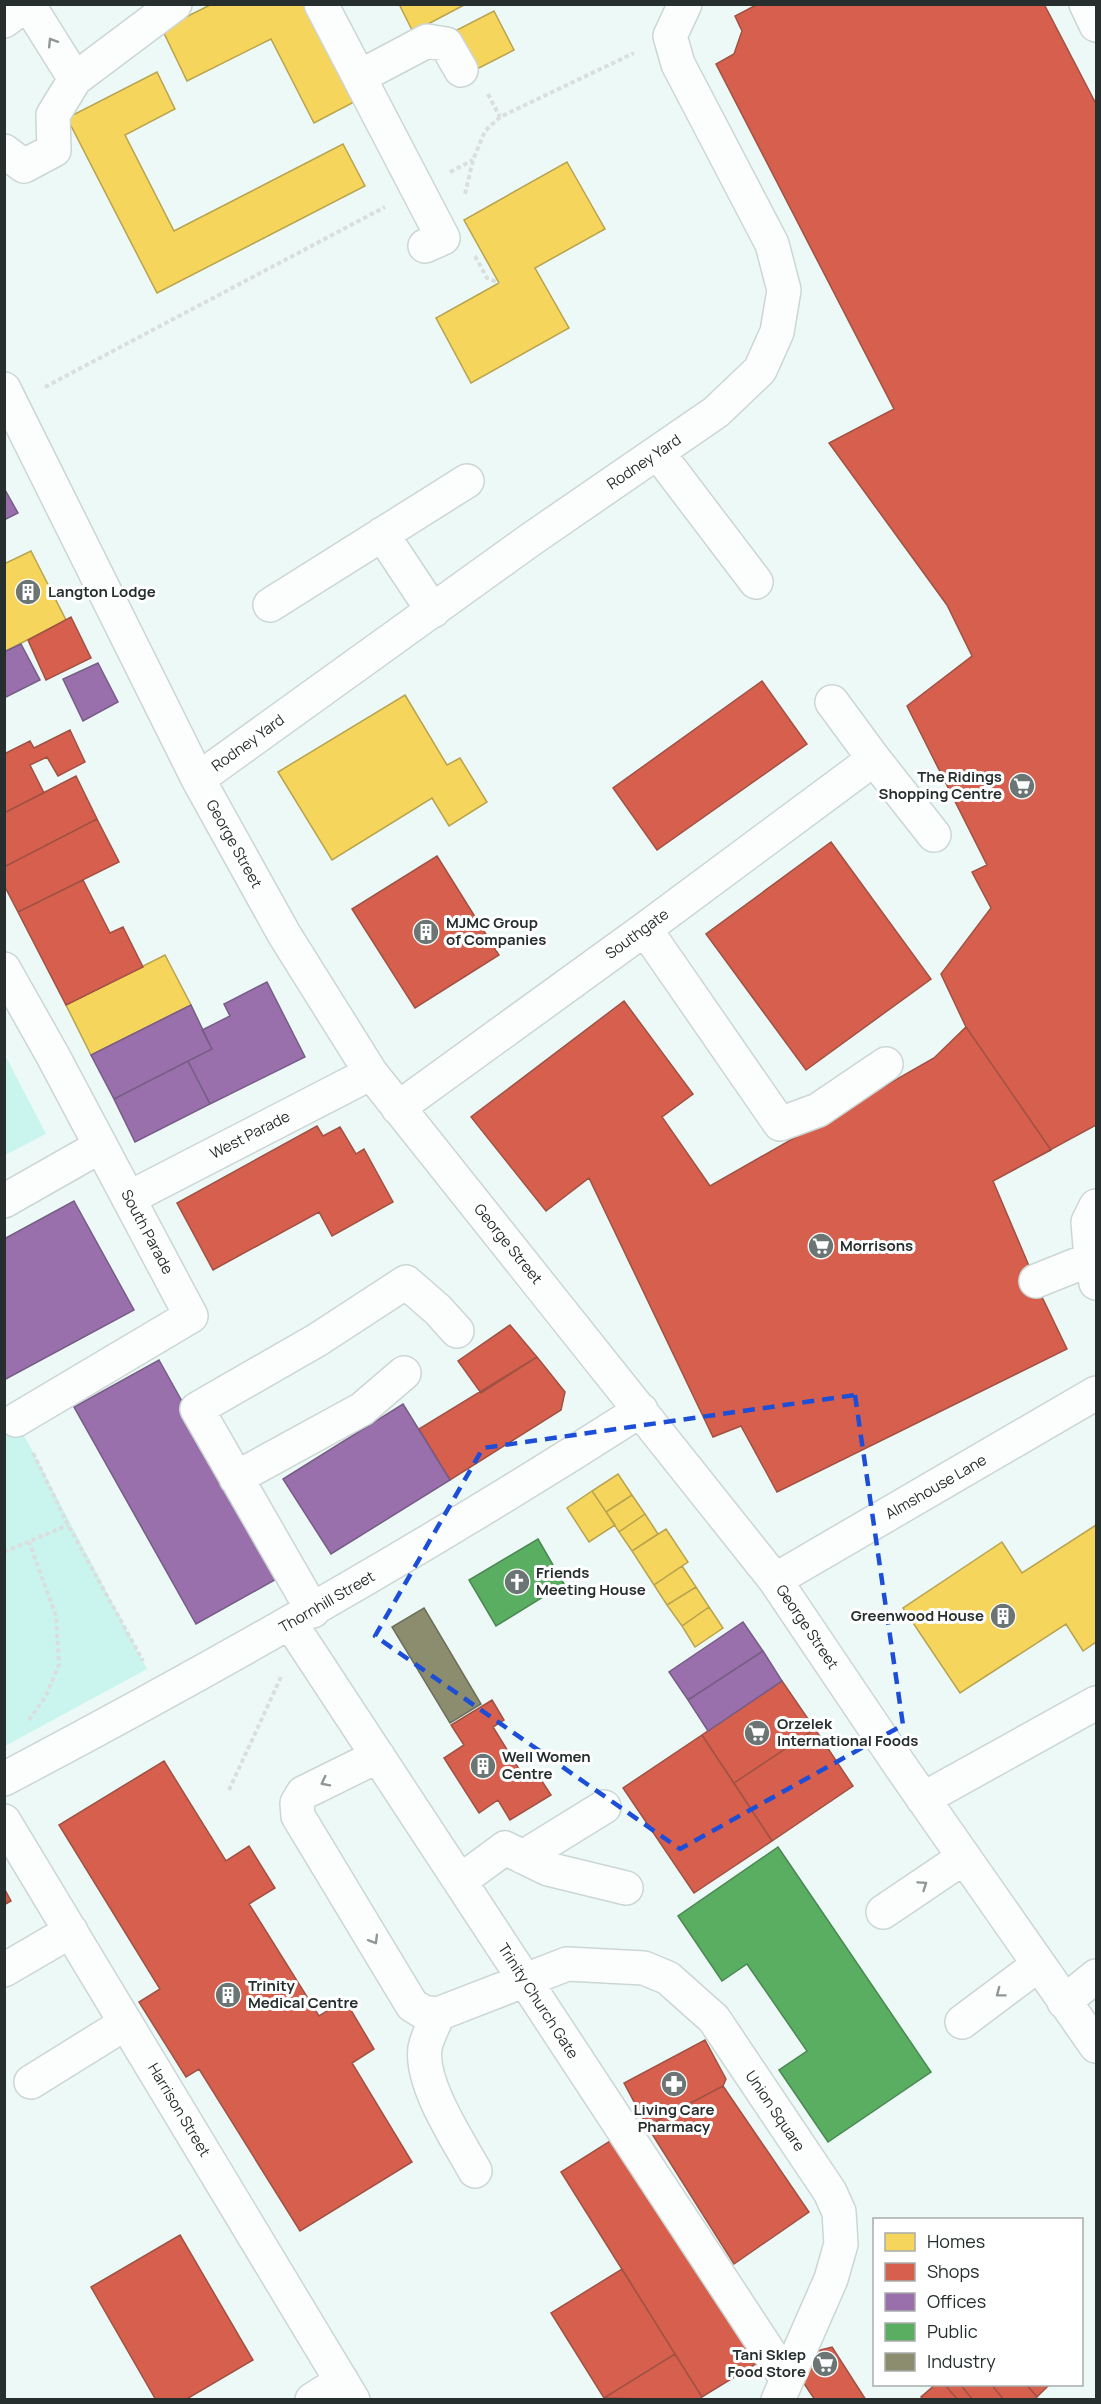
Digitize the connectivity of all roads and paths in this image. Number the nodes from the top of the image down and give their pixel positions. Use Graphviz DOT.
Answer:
graph roads {
  1 [pos="28,4"];
  2 [pos="175,4"];
  3 [pos="321,4"];
  4 [pos="685,4"];
  5 [pos="1086,4"];
  6 [pos="4,21"];
  7 [pos="1096,26"];
  8 [pos="670,36"];
  9 [pos="461,70"];
  10 [pos="359,77"];
  11 [pos="75,79"];
  12 [pos="4,151"];
  13 [pos="473,160"];
  14 [pos="418,189"];
  15 [pos="462,202"];
  16 [pos="425,246"];
  17 [pos="8,396"];
  18 [pos="658,453"];
  19 [pos="467,481"];
  20 [pos="382,534"];
  21 [pos="756,582"];
  22 [pos="270,605"];
  23 [pos="434,611"];
  24 [pos="832,702"];
  25 [pos="874,759"];
  26 [pos="198,779"];
  27 [pos="934,835"];
  28 [pos="645,929"];
  29 [pos="4,969"];
  30 [pos="886,1064"];
  31 [pos="371,1073"];
  32 [pos="398,1108"];
  33 [pos="99,1147"];
  34 [pos="129,1198"];
  35 [pos="4,1201"];
  36 [pos="1096,1206"];
  37 [pos="1094,1271"];
  38 [pos="1035,1281"];
  39 [pos="457,1331"];
  40 [pos="404,1373"];
  41 [pos="1096,1393"];
  42 [pos="641,1410"];
  43 [pos="16,1420"];
  44 [pos="236,1478"];
  45 [pos="68,1525"];
  46 [pos="29,1542"];
  47 [pos="4,1552"];
  48 [pos="775,1580"];
  49 [pos="302,1625"];
  50 [pos="161,1696"];
  51 [pos="1096,1702"];
  52 [pos="28,1722"];
  53 [pos="378,1756"];
  54 [pos="4,1779"];
  55 [pos="229,1790"];
  56 [pos="923,1799"];
  57 [pos="604,1807"];
  58 [pos="4,1821"];
  59 [pos="523,1857"];
  60 [pos="963,1858"];
  61 [pos="460,1881"];
  62 [pos="626,1888"];
  63 [pos="883,1912"];
  64 [pos="71,1931"];
  65 [pos="1038,1965"];
  66 [pos="4,1970"];
  67 [pos="1096,1977"];
  68 [pos="525,1981"];
  69 [pos="1064,2002"];
  70 [pos="438,2014"];
  71 [pos="962,2022"];
  72 [pos="126,2023"];
  73 [pos="1096,2046"];
  74 [pos="31,2082"];
  75 [pos="475,2171"];
  76 [pos="782,2389"];
  77 [pos="347,2390"];
  78 [pos="312,2400"];
  1 -- 6 [label="street"];
  11 -- 1 [label="street, one-way"];
  2 -- 11 [label="street"];
  3 -- 10 [label="street"];
  4 -- 8 [label="street"];
  5 -- 7 [label="street"];
  8 -- 13 [label="path"];
  8 -- 18 [label="street, Rodney Yard"];
  9 -- 10 [label="street"];
  10 -- 14 [label="street"];
  11 -- 12 [label="street"];
  13 -- 14 [label="path"];
  13 -- 15 [label="path"];
  14 -- 16 [label="street"];
  14 -- 17 [label="path"];
  17 -- 26 [label="street, George Street"];
  18 -- 21 [label="street"];
  18 -- 23 [label="street, Rodney Yard"];
  19 -- 20 [label="street"];
  20 -- 22 [label="street"];
  20 -- 23 [label="street"];
  23 -- 26 [label="street, Rodney Yard"];
  24 -- 25 [label="street"];
  25 -- 27 [label="street"];
  25 -- 28 [label="street, Southgate"];
  26 -- 31 [label="street, George Street"];
  28 -- 30 [label="street"];
  28 -- 32 [label="street, Southgate"];
  29 -- 33 [label="street, South Parade"];
  31 -- 32 [label="street, George Street"];
  31 -- 34 [label="street, West Parade"];
  32 -- 42 [label="street, George Street"];
  33 -- 34 [label="street, South Parade"];
  33 -- 35 [label="street"];
  34 -- 43 [label="street, South Parade"];
  36 -- 37 [label="street"];
  37 -- 38 [label="street"];
  39 -- 44 [label="street, Trinity Church Gate"];
  40 -- 44 [label="street"];
  41 -- 48 [label="street, Almshouse Lane"];
  42 -- 48 [label="street, George Street"];
  42 -- 49 [label="street, Thornhill Street"];
  43 -- 45 [label="path"];
  44 -- 49 [label="street, Trinity Church Gate"];
  45 -- 46 [label="path"];
  45 -- 50 [label="path"];
  46 -- 47 [label="path"];
  46 -- 52 [label="path"];
  48 -- 56 [label="street, George Street"];
  49 -- 50 [label="street, Thornhill Street"];
  49 -- 53 [label="street, Trinity Church Gate"];
  49 -- 55 [label="path"];
  50 -- 54 [label="street, Thornhill Street"];
  51 -- 56 [label="street"];
  53 -- 61 [label="street, Trinity Church Gate"];
  53 -- 70 [label="street, one-way"];
  56 -- 60 [label="street, George Street"];
  57 -- 59 [label="street"];
  58 -- 64 [label="street, Harrison Street"];
  59 -- 61 [label="street"];
  59 -- 62 [label="street"];
  63 -- 60 [label="street, one-way"];
  60 -- 65 [label="street, George Street"];
  61 -- 68 [label="street, Trinity Church Gate"];
  64 -- 66 [label="street"];
  64 -- 72 [label="street, Harrison Street"];
  65 -- 69 [label="street, George Street"];
  65 -- 71 [label="street, one-way"];
  67 -- 69 [label="street"];
  68 -- 70 [label="street, Union Square"];
  68 -- 76 [label="street, Trinity Church Gate"];
  68 -- 76 [label="street, Union Square"];
  69 -- 73 [label="street, George Street"];
  70 -- 75 [label="street"];
  72 -- 74 [label="street"];
  72 -- 77 [label="street, Harrison Street"];
  77 -- 78 [label="street"];
}
